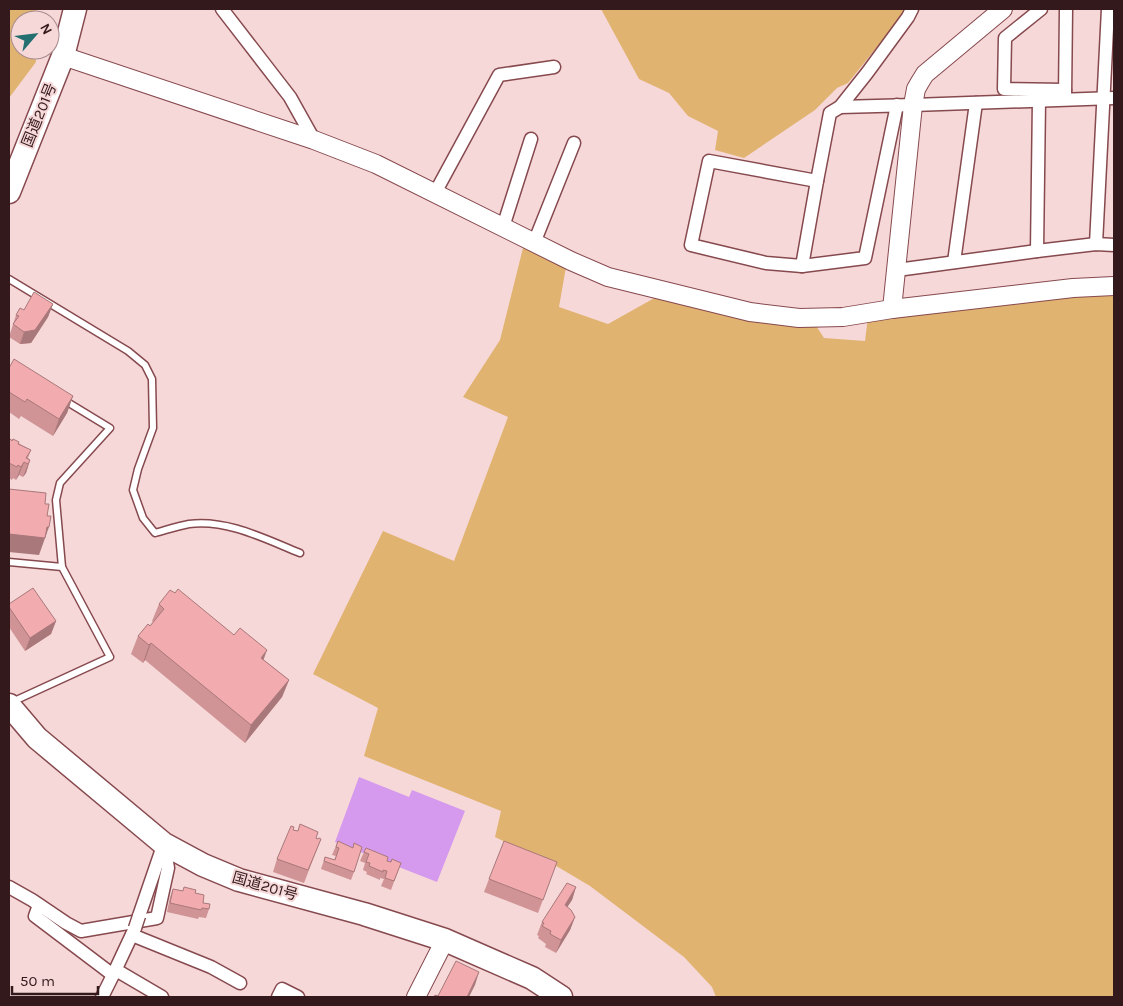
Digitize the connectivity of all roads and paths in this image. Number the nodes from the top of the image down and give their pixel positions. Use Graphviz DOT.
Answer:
graph roads {
  1 [pos="75,9"];
  2 [pos="222,9"];
  3 [pos="912,9"];
  4 [pos="1003,9"];
  5 [pos="1041,9"];
  6 [pos="1066,9"];
  7 [pos="1108,9"];
  8 [pos="63,56"];
  9 [pos="554,67"];
  10 [pos="1065,95"];
  11 [pos="1109,98"];
  12 [pos="1039,100"];
  13 [pos="976,103"];
  14 [pos="905,105"];
  15 [pos="840,106"];
  16 [pos="531,139"];
  17 [pos="314,140"];
  18 [pos="574,143"];
  19 [pos="816,181"];
  20 [pos="9,192"];
  21 [pos="435,193"];
  22 [pos="503,227"];
  23 [pos="534,243"];
  24 [pos="1096,244"];
  25 [pos="1114,245"];
  26 [pos="1037,251"];
  27 [pos="954,262"];
  28 [pos="802,266"];
  29 [pos="896,270"];
  30 [pos="9,279"];
  31 [pos="1114,286"];
  32 [pos="892,309"];
  33 [pos="59,397"];
  34 [pos="300,553"];
  35 [pos="9,562"];
  36 [pos="62,567"];
  37 [pos="9,704"];
  38 [pos="164,844"];
  39 [pos="9,887"];
  40 [pos="39,905"];
  41 [pos="136,926"];
  42 [pos="445,940"];
  43 [pos="115,973"];
  44 [pos="240,983"];
  45 [pos="102,997"];
  46 [pos="162,997"];
  47 [pos="278,997"];
  48 [pos="298,997"];
  49 [pos="416,997"];
  50 [pos="561,997"];
  1 -- 8 [label="highway, 国道201号"];
  2 -- 17 [label="street"];
  3 -- 15 [label="street"];
  4 -- 14 [label="street"];
  5 -- 10 [label="street"];
  6 -- 10 [label="street"];
  7 -- 11 [label="street"];
  8 -- 17 [label="street"];
  8 -- 20 [label="highway, 国道201号"];
  9 -- 21 [label="street"];
  10 -- 11 [label="street"];
  10 -- 12 [label="street"];
  11 -- 24 [label="street"];
  12 -- 13 [label="street"];
  12 -- 26 [label="street"];
  13 -- 14 [label="street"];
  13 -- 27 [label="street"];
  14 -- 15 [label="street"];
  14 -- 28 [label="street"];
  14 -- 29 [label="street"];
  15 -- 19 [label="street"];
  16 -- 22 [label="street"];
  17 -- 21 [label="street"];
  18 -- 23 [label="street"];
  19 -- 28 [label="street"];
  19 -- 28 [label="street"];
  21 -- 22 [label="street"];
  22 -- 23 [label="street"];
  23 -- 32 [label="street"];
  24 -- 25 [label="street"];
  24 -- 26 [label="street"];
  26 -- 27 [label="street"];
  27 -- 29 [label="street"];
  29 -- 32 [label="street"];
  30 -- 34 [label="lane"];
  31 -- 32 [label="street"];
  33 -- 36 [label="lane"];
  35 -- 36 [label="lane"];
  36 -- 37 [label="lane"];
  37 -- 38 [label="highway, 国道201号"];
  38 -- 40 [label="street"];
  38 -- 41 [label="street"];
  38 -- 42 [label="highway, 国道201号"];
  39 -- 40 [label="street"];
  40 -- 43 [label="street"];
  41 -- 43 [label="street"];
  41 -- 44 [label="street"];
  42 -- 49 [label="street"];
  42 -- 50 [label="highway, 国道201号"];
  43 -- 45 [label="street"];
  43 -- 46 [label="street"];
  47 -- 48 [label="street"];
}
